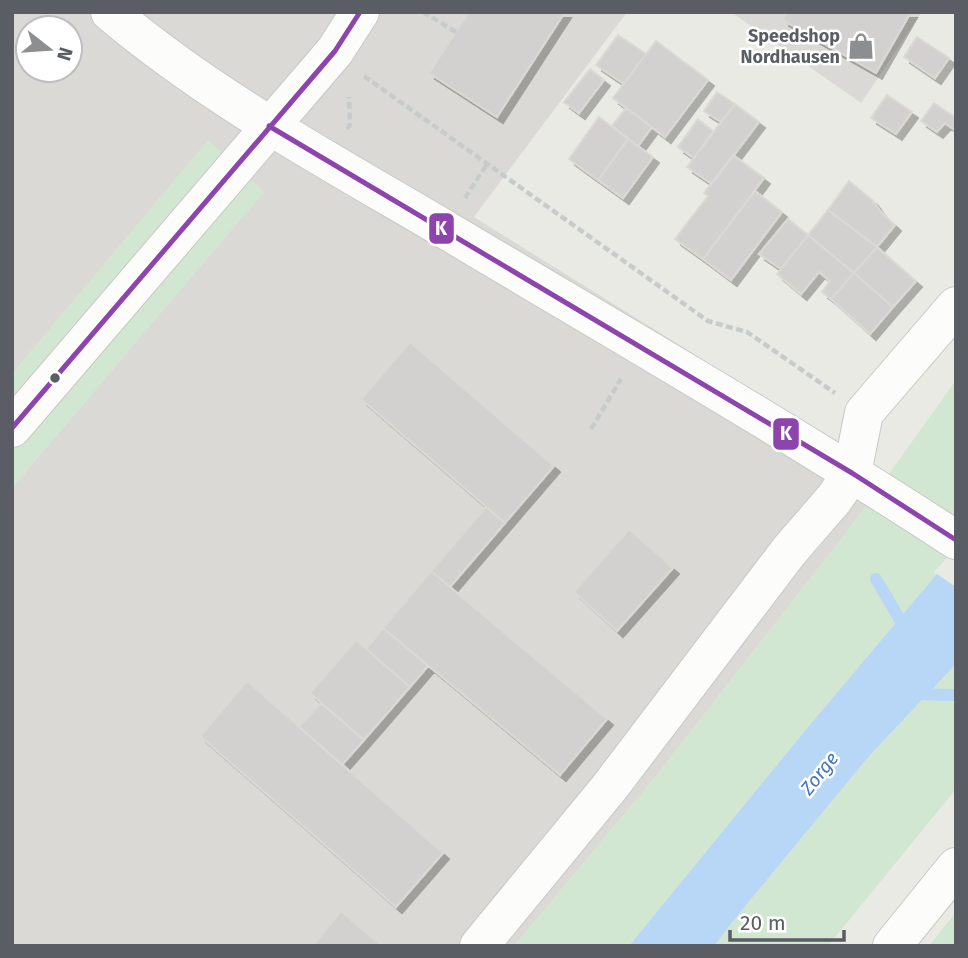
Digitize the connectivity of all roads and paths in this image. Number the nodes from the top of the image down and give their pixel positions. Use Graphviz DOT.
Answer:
graph roads {
  1 [pos="110,12"];
  2 [pos="360,12"];
  3 [pos="423,12"];
  4 [pos="456,32"];
  5 [pos="361,74"];
  6 [pos="355,86"];
  7 [pos="269,126"];
  8 [pos="326,159"];
  9 [pos="956,306"];
  10 [pos="622,379"];
  11 [pos="864,413"];
  12 [pos="12,428"];
  13 [pos="591,429"];
  14 [pos="865,481"];
  15 [pos="956,540"];
  16 [pos="956,867"];
  17 [pos="479,946"];
  18 [pos="892,946"];
  1 -- 7 [label="street"];
  2 -- 7 [label="street"];
  3 -- 4 [label="path"];
  5 -- 11 [label="path"];
  6 -- 8 [label="path"];
  7 -- 8 [label="street"];
  7 -- 12 [label="street"];
  8 -- 14 [label="street"];
  9 -- 11 [label="street"];
  10 -- 13 [label="path"];
  11 -- 14 [label="street"];
  14 -- 15 [label="street"];
  14 -- 17 [label="street"];
  16 -- 18 [label="street"];
}
